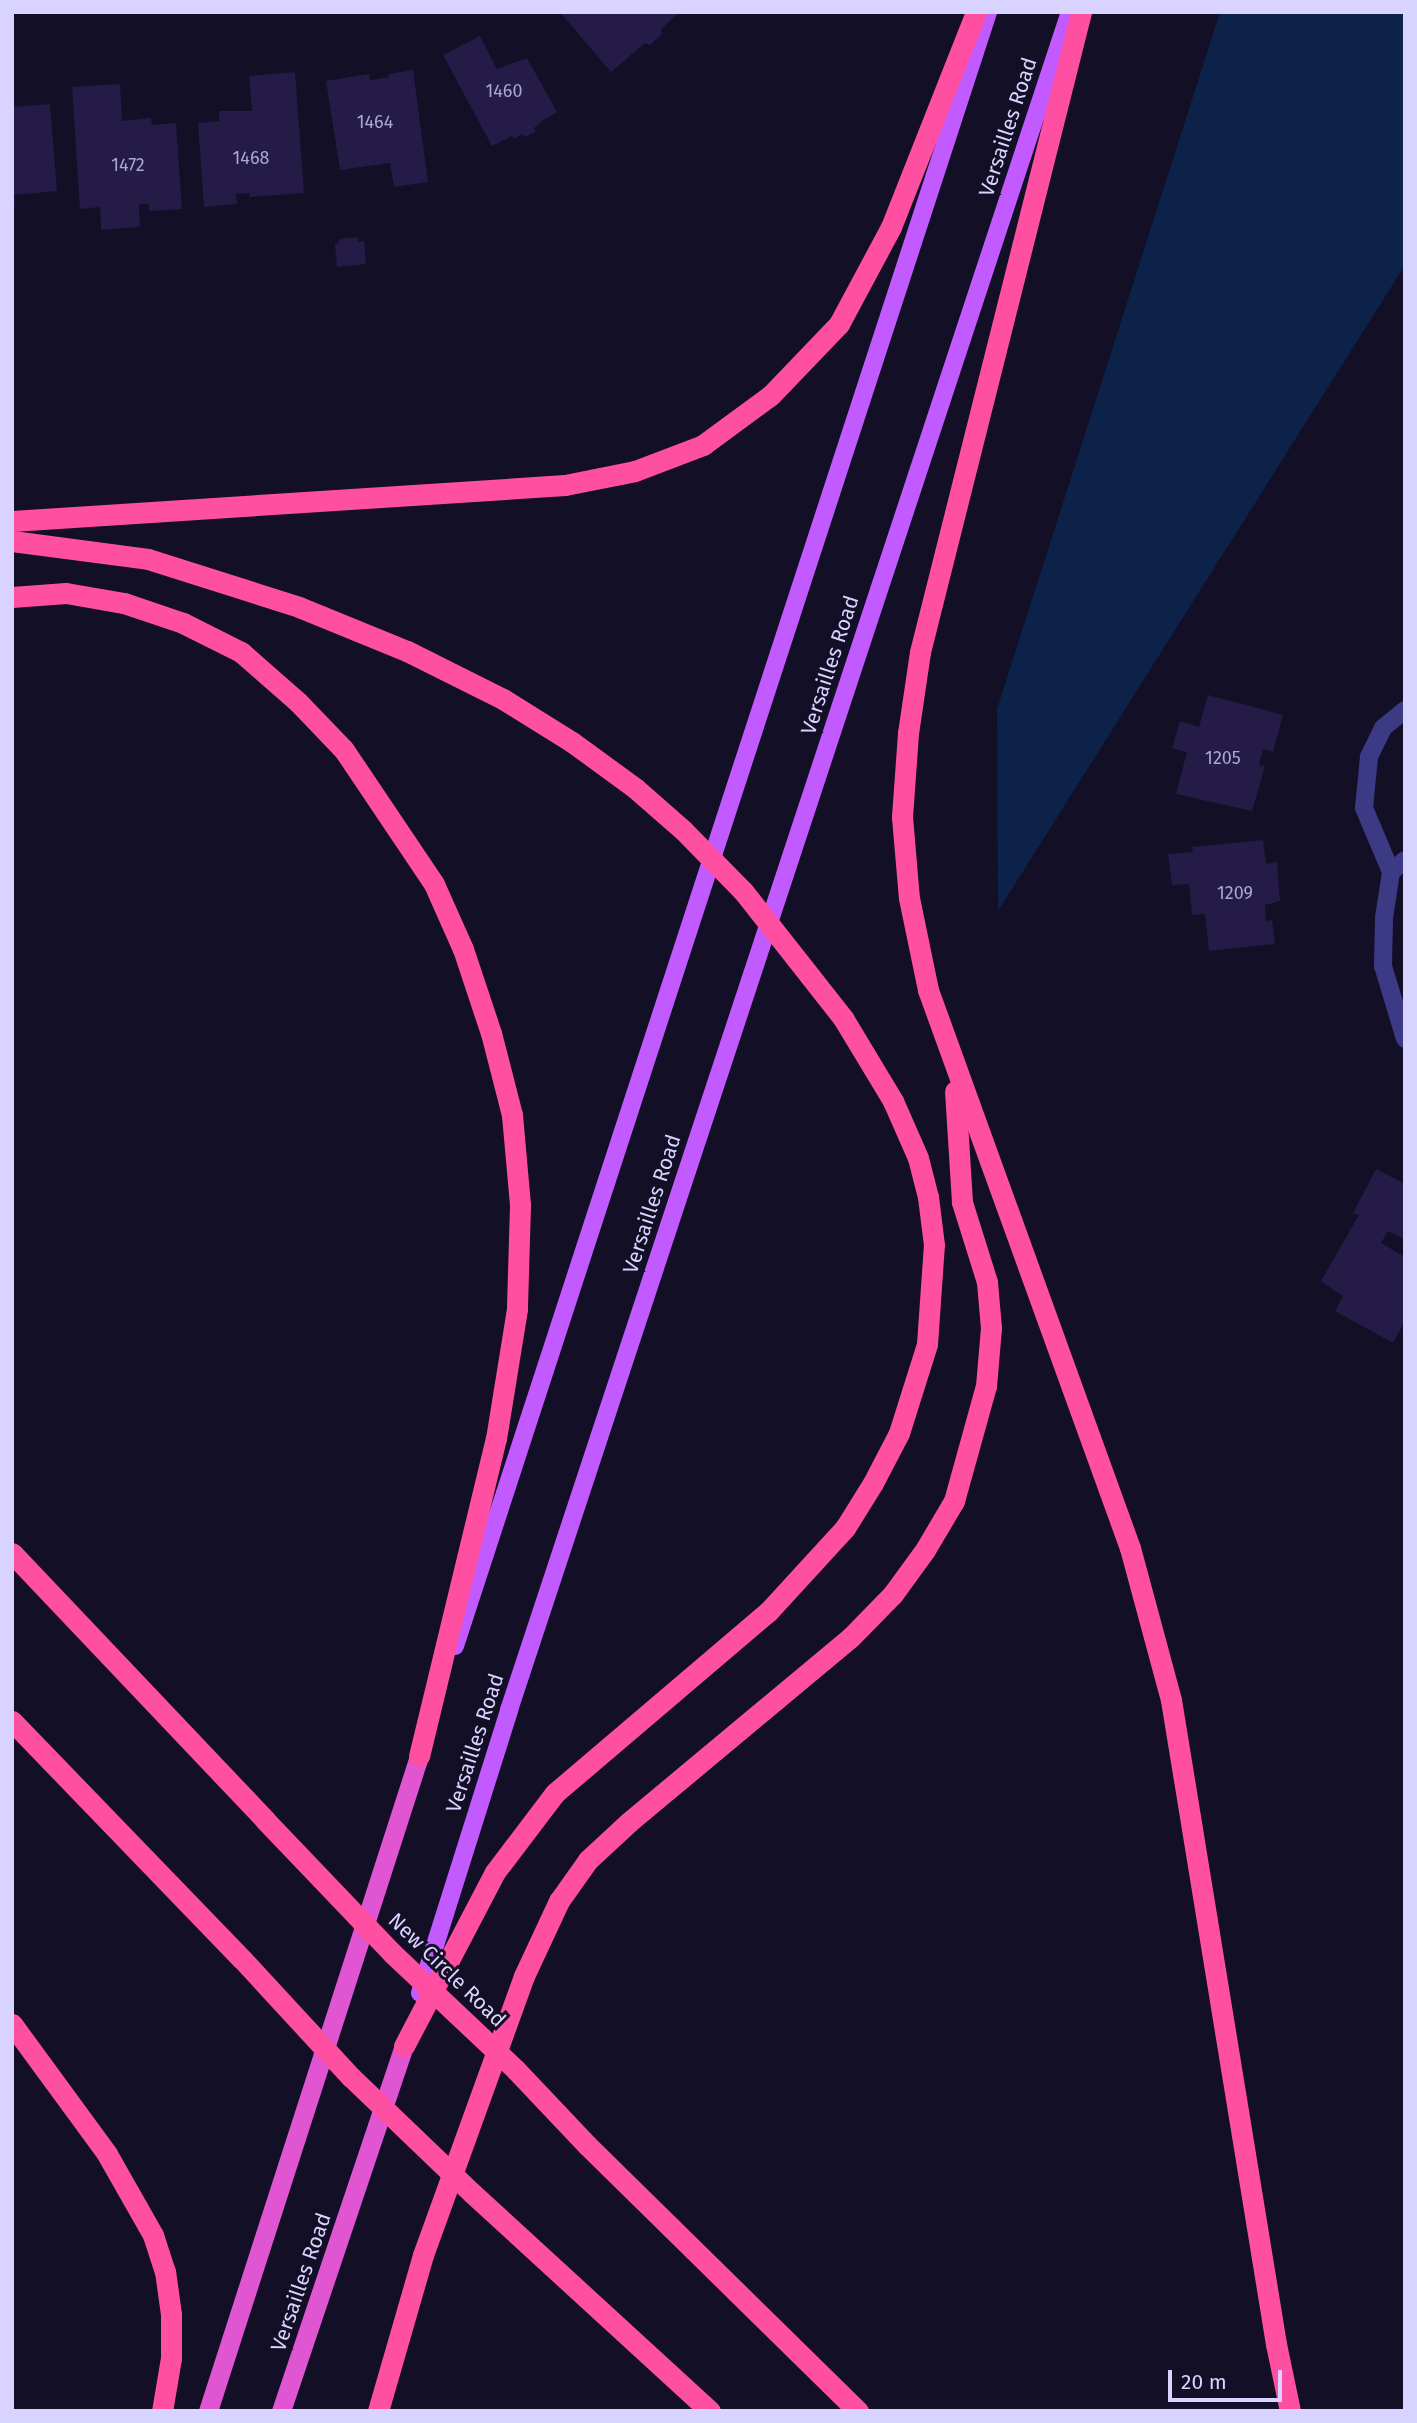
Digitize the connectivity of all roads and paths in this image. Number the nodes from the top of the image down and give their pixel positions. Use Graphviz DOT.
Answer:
graph roads {
  1 [pos="976,12"];
  2 [pos="988,12"];
  3 [pos="1070,12"];
  4 [pos="1081,12"];
  5 [pos="12,522"];
  6 [pos="12,541"];
  7 [pos="12,597"];
  8 [pos="1405,710"];
  9 [pos="1405,860"];
  10 [pos="1391,872"];
  11 [pos="1405,1040"];
  12 [pos="953,1064"];
  13 [pos="12,1547"];
  14 [pos="12,1553"];
  15 [pos="67,1612"];
  16 [pos="12,1721"];
  17 [pos="419,1756"];
  18 [pos="12,2024"];
  19 [pos="404,2046"];
  20 [pos="628,2334"];
  21 [pos="162,2411"];
  22 [pos="208,2411"];
  23 [pos="281,2411"];
  24 [pos="378,2411"];
  25 [pos="694,2411"];
  26 [pos="710,2411"];
  27 [pos="858,2411"];
  28 [pos="1290,2411"];
  1 -- 5 [label="highway"];
  2 -- 17 [label="main road"];
  3 -- 19 [label="main road, Versailles Road"];
  4 -- 12 [label="highway"];
  6 -- 19 [label="highway, bridge"];
  7 -- 17 [label="highway"];
  8 -- 10 [label="street"];
  9 -- 10 [label="street"];
  10 -- 11 [label="street"];
  12 -- 24 [label="highway"];
  12 -- 28 [label="highway"];
  13 -- 15 [label="highway"];
  14 -- 15 [label="highway, New Circle Road"];
  15 -- 27 [label="highway, New Circle Road, bridge"];
  16 -- 20 [label="highway, bridge"];
  17 -- 22 [label="highway"];
  18 -- 21 [label="highway"];
  19 -- 23 [label="highway, Versailles Road"];
  20 -- 25 [label="highway"];
  20 -- 26 [label="highway"];
}
